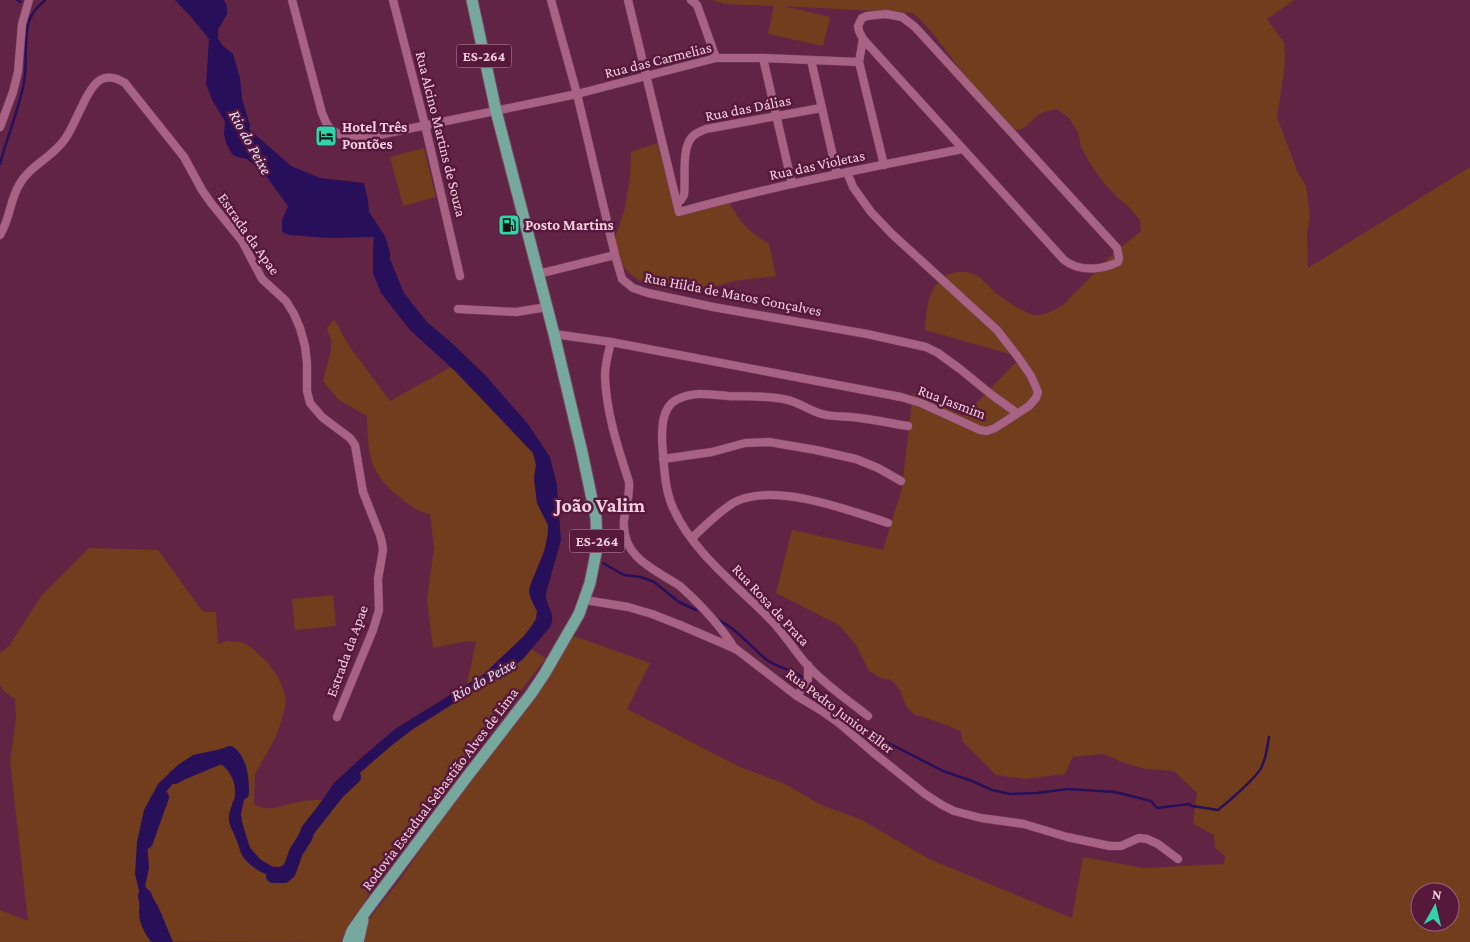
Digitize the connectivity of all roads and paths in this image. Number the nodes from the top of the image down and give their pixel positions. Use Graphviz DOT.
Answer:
graph roads {
  1 [pos="29,0"];
  2 [pos="292,0"];
  3 [pos="393,0"];
  4 [pos="472,0"];
  5 [pos="551,0"];
  6 [pos="628,0"];
  7 [pos="691,0"];
  8 [pos="863,39"];
  9 [pos="716,58"];
  10 [pos="763,58"];
  11 [pos="811,60"];
  12 [pos="859,62"];
  13 [pos="645,77"];
  14 [pos="577,94"];
  15 [pos="821,108"];
  16 [pos="496,111"];
  17 [pos="777,117"];
  18 [pos="425,125"];
  19 [pos="0,127"];
  20 [pos="962,149"];
  21 [pos="884,165"];
  22 [pos="847,172"];
  23 [pos="837,174"];
  24 [pos="792,184"];
  25 [pos="676,202"];
  26 [pos="0,235"];
  27 [pos="615,255"];
  28 [pos="538,274"];
  29 [pos="460,276"];
  30 [pos="547,307"];
  31 [pos="458,309"];
  32 [pos="554,334"];
  33 [pos="611,342"];
  34 [pos="1017,413"];
  35 [pos="908,426"];
  36 [pos="664,459"];
  37 [pos="901,481"];
  38 [pos="888,522"];
  39 [pos="692,538"];
  40 [pos="585,600"];
  41 [pos="736,650"];
  42 [pos="808,665"];
  43 [pos="798,696"];
  44 [pos="868,716"];
  45 [pos="337,717"];
  46 [pos="1178,859"];
  47 [pos="366,911"];
  48 [pos="348,942"];
  49 [pos="358,942"];
  1 -- 19 [label="street"];
  2 -- 18 [label="street, Rua das Carmelias"];
  3 -- 18 [label="street, Rua Alcino Martins de Souza"];
  4 -- 16 [label="main road, ES-264"];
  5 -- 14 [label="street, Rua Hilda de Matos Gonçalves"];
  6 -- 13 [label="street"];
  7 -- 9 [label="street"];
  8 -- 12 [label="street"];
  8 -- 20 [label="street"];
  8 -- 20 [label="street"];
  9 -- 10 [label="street, Rua das Carmelias"];
  9 -- 13 [label="street, Rua das Carmelias"];
  10 -- 11 [label="street, Rua das Carmelias"];
  10 -- 17 [label="street"];
  11 -- 12 [label="street, Rua das Carmelias"];
  11 -- 15 [label="street"];
  12 -- 21 [label="street"];
  13 -- 14 [label="street, Rua das Carmelias"];
  13 -- 25 [label="street"];
  14 -- 16 [label="street, Rua das Carmelias"];
  14 -- 27 [label="street, Rua Hilda de Matos Gonçalves"];
  15 -- 17 [label="street, Rua das Dálias"];
  15 -- 23 [label="street"];
  16 -- 18 [label="street, Rua das Carmelias"];
  16 -- 28 [label="main road, Rodovia Estadual Sebastião Alves de Lima / ES-264"];
  17 -- 24 [label="street"];
  17 -- 25 [label="street, Rua das Dálias"];
  18 -- 29 [label="street, Rua Alcino Martins de Souza"];
  20 -- 21 [label="street, Rua das Violetas"];
  21 -- 22 [label="street, Rua das Violetas"];
  22 -- 23 [label="street, Rua das Violetas"];
  22 -- 34 [label="street, Rua Jasmim"];
  23 -- 24 [label="street, Rua das Violetas"];
  24 -- 25 [label="street, Rua das Violetas"];
  26 -- 45 [label="street, Estrada da Apae"];
  27 -- 28 [label="street"];
  27 -- 34 [label="street, Rua Hilda de Matos Gonçalves"];
  28 -- 30 [label="main road, Rodovia Estadual Sebastião Alves de Lima / ES-264"];
  30 -- 31 [label="street"];
  30 -- 32 [label="main road, Rodovia Estadual Sebastião Alves de Lima / ES-264"];
  32 -- 33 [label="street, Rua Jasmim"];
  32 -- 40 [label="main road, Rodovia Estadual Sebastião Alves de Lima / ES-264"];
  33 -- 34 [label="street, Rua Jasmim"];
  33 -- 41 [label="street"];
  35 -- 36 [label="street, Rua Rosa de Prata"];
  36 -- 37 [label="street"];
  36 -- 39 [label="street, Rua Rosa de Prata"];
  38 -- 39 [label="street"];
  39 -- 42 [label="street, Rua Rosa de Prata"];
  40 -- 41 [label="street, Rua Pedro Junior Eller"];
  40 -- 47 [label="main road, Rodovia Estadual Sebastião Alves de Lima / ES-264"];
  41 -- 43 [label="street, Rua Pedro Junior Eller"];
  42 -- 43 [label="street, Rua Rosa de Prata"];
  42 -- 44 [label="street"];
  43 -- 46 [label="street, Rua Pedro Junior Eller"];
  47 -- 48 [label="main road, Rodovia Estadual Sebastião Alves de Lima / ES-264"];
  47 -- 49 [label="main road, Rodovia Estadual Sebastião Alves de Lima / ES-264"];
}
